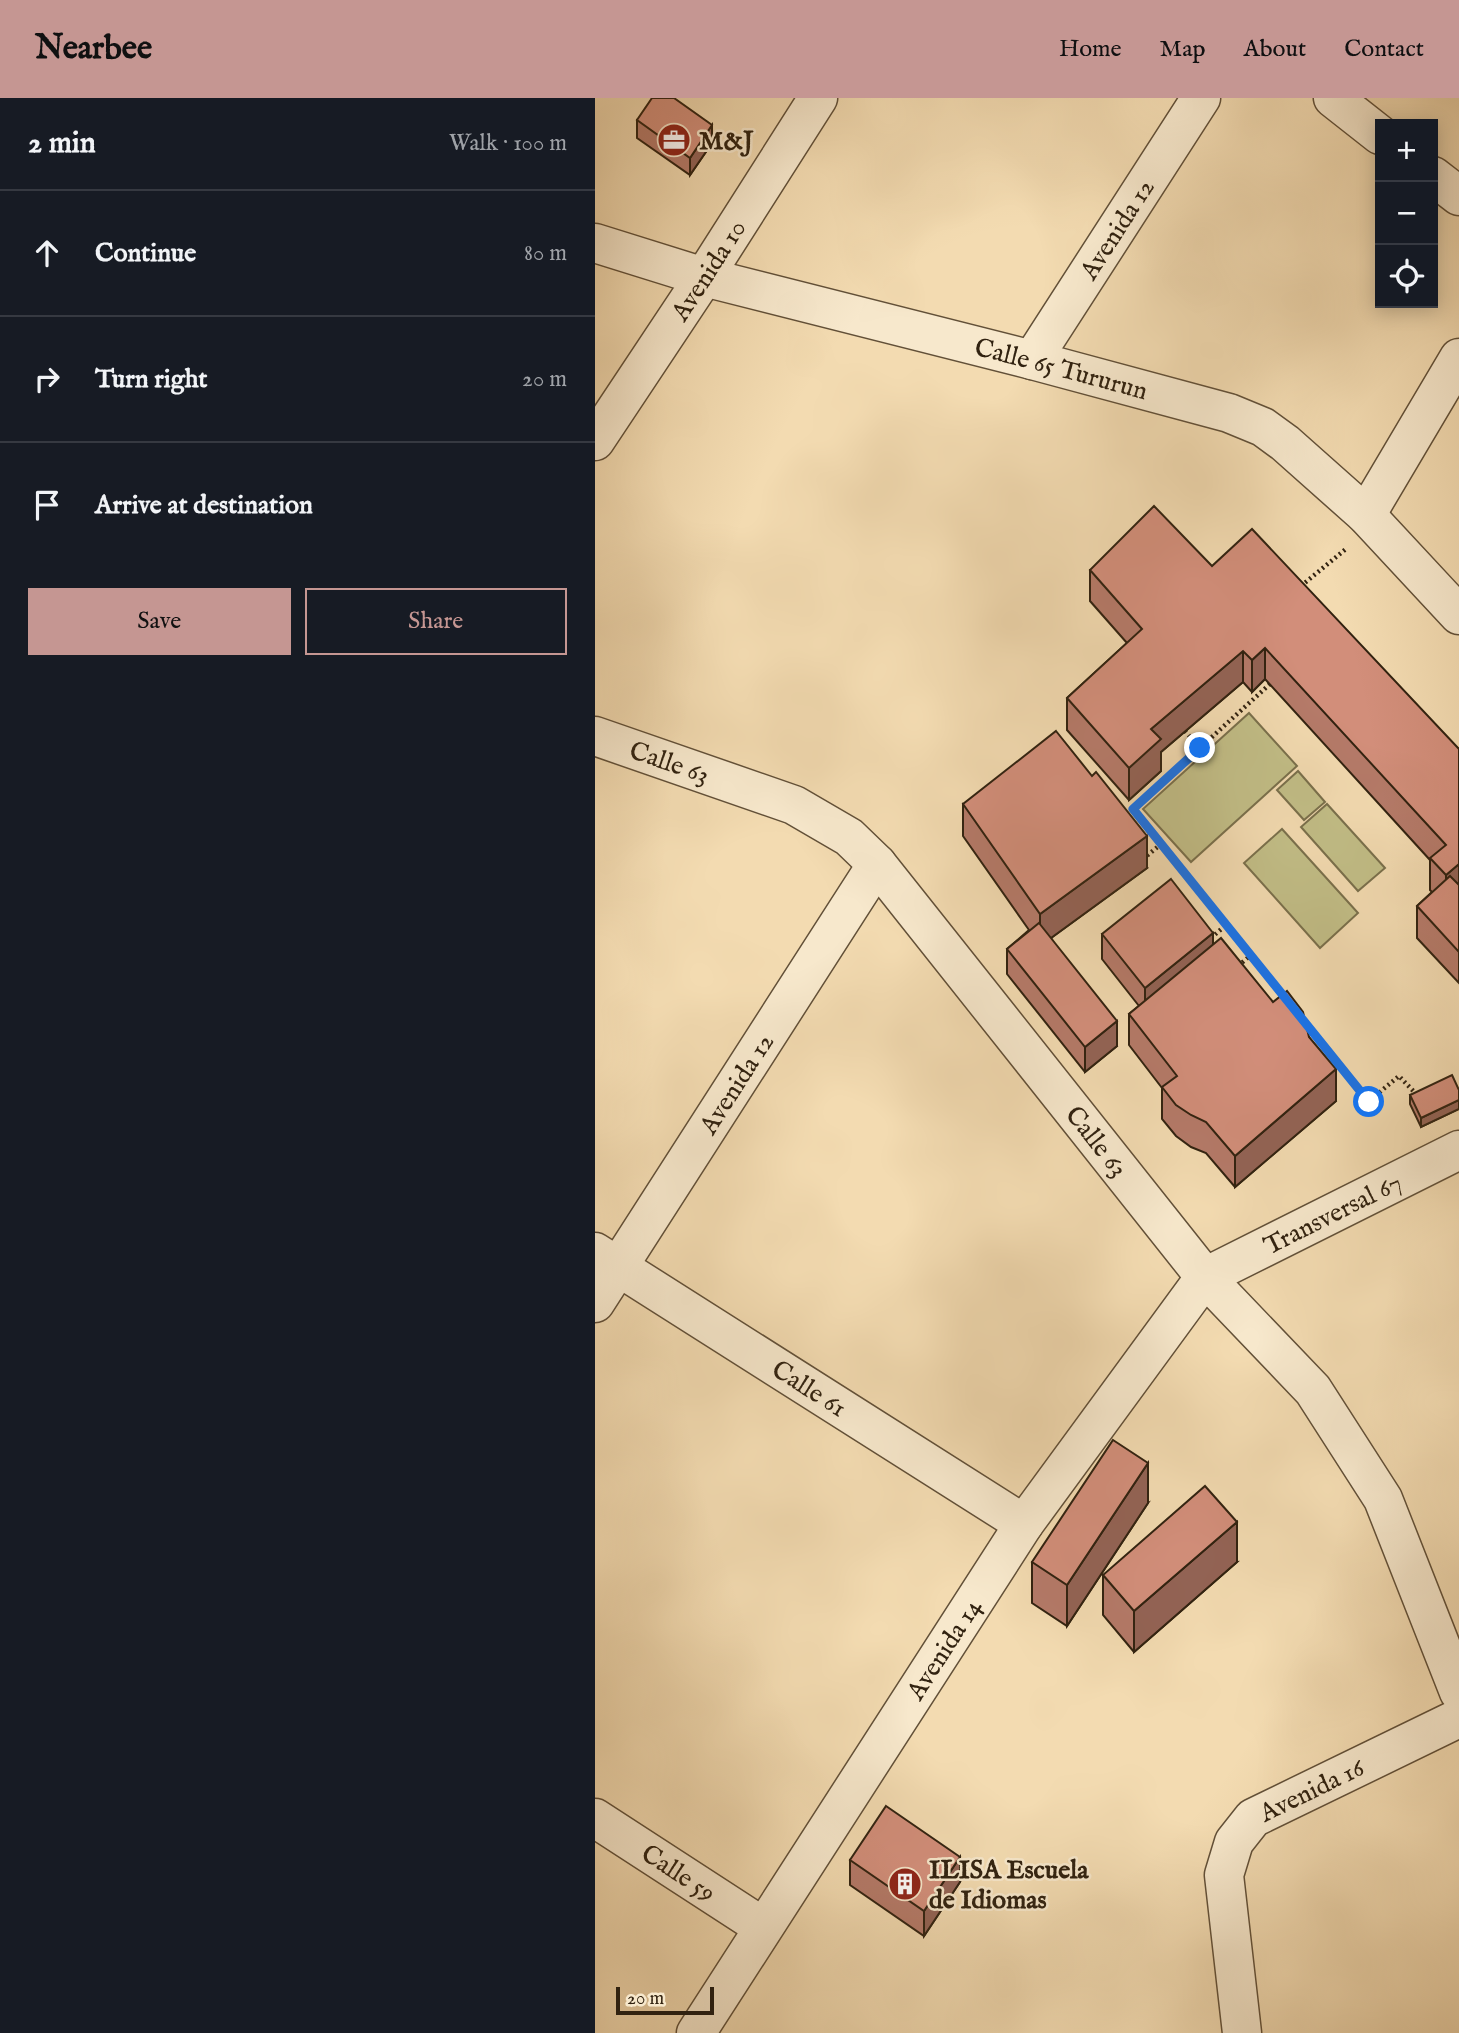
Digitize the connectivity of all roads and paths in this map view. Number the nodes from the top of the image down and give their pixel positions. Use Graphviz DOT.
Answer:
graph roads {
  1 [pos="818,98"];
  2 [pos="1201,98"];
  3 [pos="1333,98"];
  4 [pos="1375,131"];
  5 [pos="1438,180"];
  6 [pos="1459,196"];
  7 [pos="595,243"];
  8 [pos="704,277"];
  9 [pos="1459,358"];
  10 [pos="1032,360"];
  11 [pos="595,441"];
  12 [pos="1366,515"];
  13 [pos="1347,548"];
  14 [pos="1297,589"];
  15 [pos="1459,615"];
  16 [pos="1270,684"];
  17 [pos="1185,732"];
  18 [pos="595,736"];
  19 [pos="1200,748"];
  20 [pos="1147,826"];
  21 [pos="1140,831"];
  22 [pos="1161,844"];
  23 [pos="1141,860"];
  24 [pos="877,864"];
  25 [pos="1226,925"];
  26 [pos="1203,945"];
  27 [pos="1251,955"];
  28 [pos="1235,969"];
  29 [pos="1293,1008"];
  30 [pos="1301,1018"];
  31 [pos="1421,1099"];
  32 [pos="1459,1150"];
  33 [pos="607,1259"];
  34 [pos="1205,1277"];
  35 [pos="595,1303"];
  36 [pos="1024,1524"];
  37 [pos="1459,1692"];
  38 [pos="1459,1718"];
  39 [pos="595,1818"];
  40 [pos="763,1927"];
  41 [pos="696,2033"];
  42 [pos="1242,2033"];
  1 -- 8 [label="street, Avenida 10"];
  2 -- 10 [label="street, Avenida 12"];
  3 -- 4 [label="street"];
  5 -- 6 [label="street"];
  7 -- 8 [label="street, Calle 65 Tururun"];
  8 -- 10 [label="street, Calle 65 Tururun"];
  8 -- 11 [label="street, Avenida 10"];
  9 -- 12 [label="street"];
  10 -- 12 [label="street, Calle 65 Tururun"];
  12 -- 15 [label="street, Calle 65 Tururun"];
  13 -- 14 [label="path"];
  16 -- 19 [label="path"];
  17 -- 19 [label="path"];
  18 -- 24 [label="street, Calle 63"];
  19 -- 20 [label="path"];
  20 -- 21 [label="path"];
  20 -- 22 [label="path"];
  22 -- 23 [label="path"];
  22 -- 25 [label="path"];
  24 -- 33 [label="street, Avenida 12"];
  24 -- 34 [label="street, Calle 63"];
  25 -- 26 [label="path"];
  25 -- 27 [label="path"];
  27 -- 28 [label="path"];
  27 -- 29 [label="path"];
  30 -- 31 [label="path"];
  32 -- 34 [label="street, Transversal 67"];
  33 -- 35 [label="street, Avenida 12"];
  33 -- 36 [label="street, Calle 61"];
  34 -- 36 [label="street, Avenida 14"];
  34 -- 37 [label="street, Calle 63"];
  36 -- 40 [label="street, Avenida 14"];
  38 -- 42 [label="street, Avenida 16"];
  39 -- 40 [label="street, Calle 59"];
  40 -- 41 [label="street, Avenida 14"];
}
